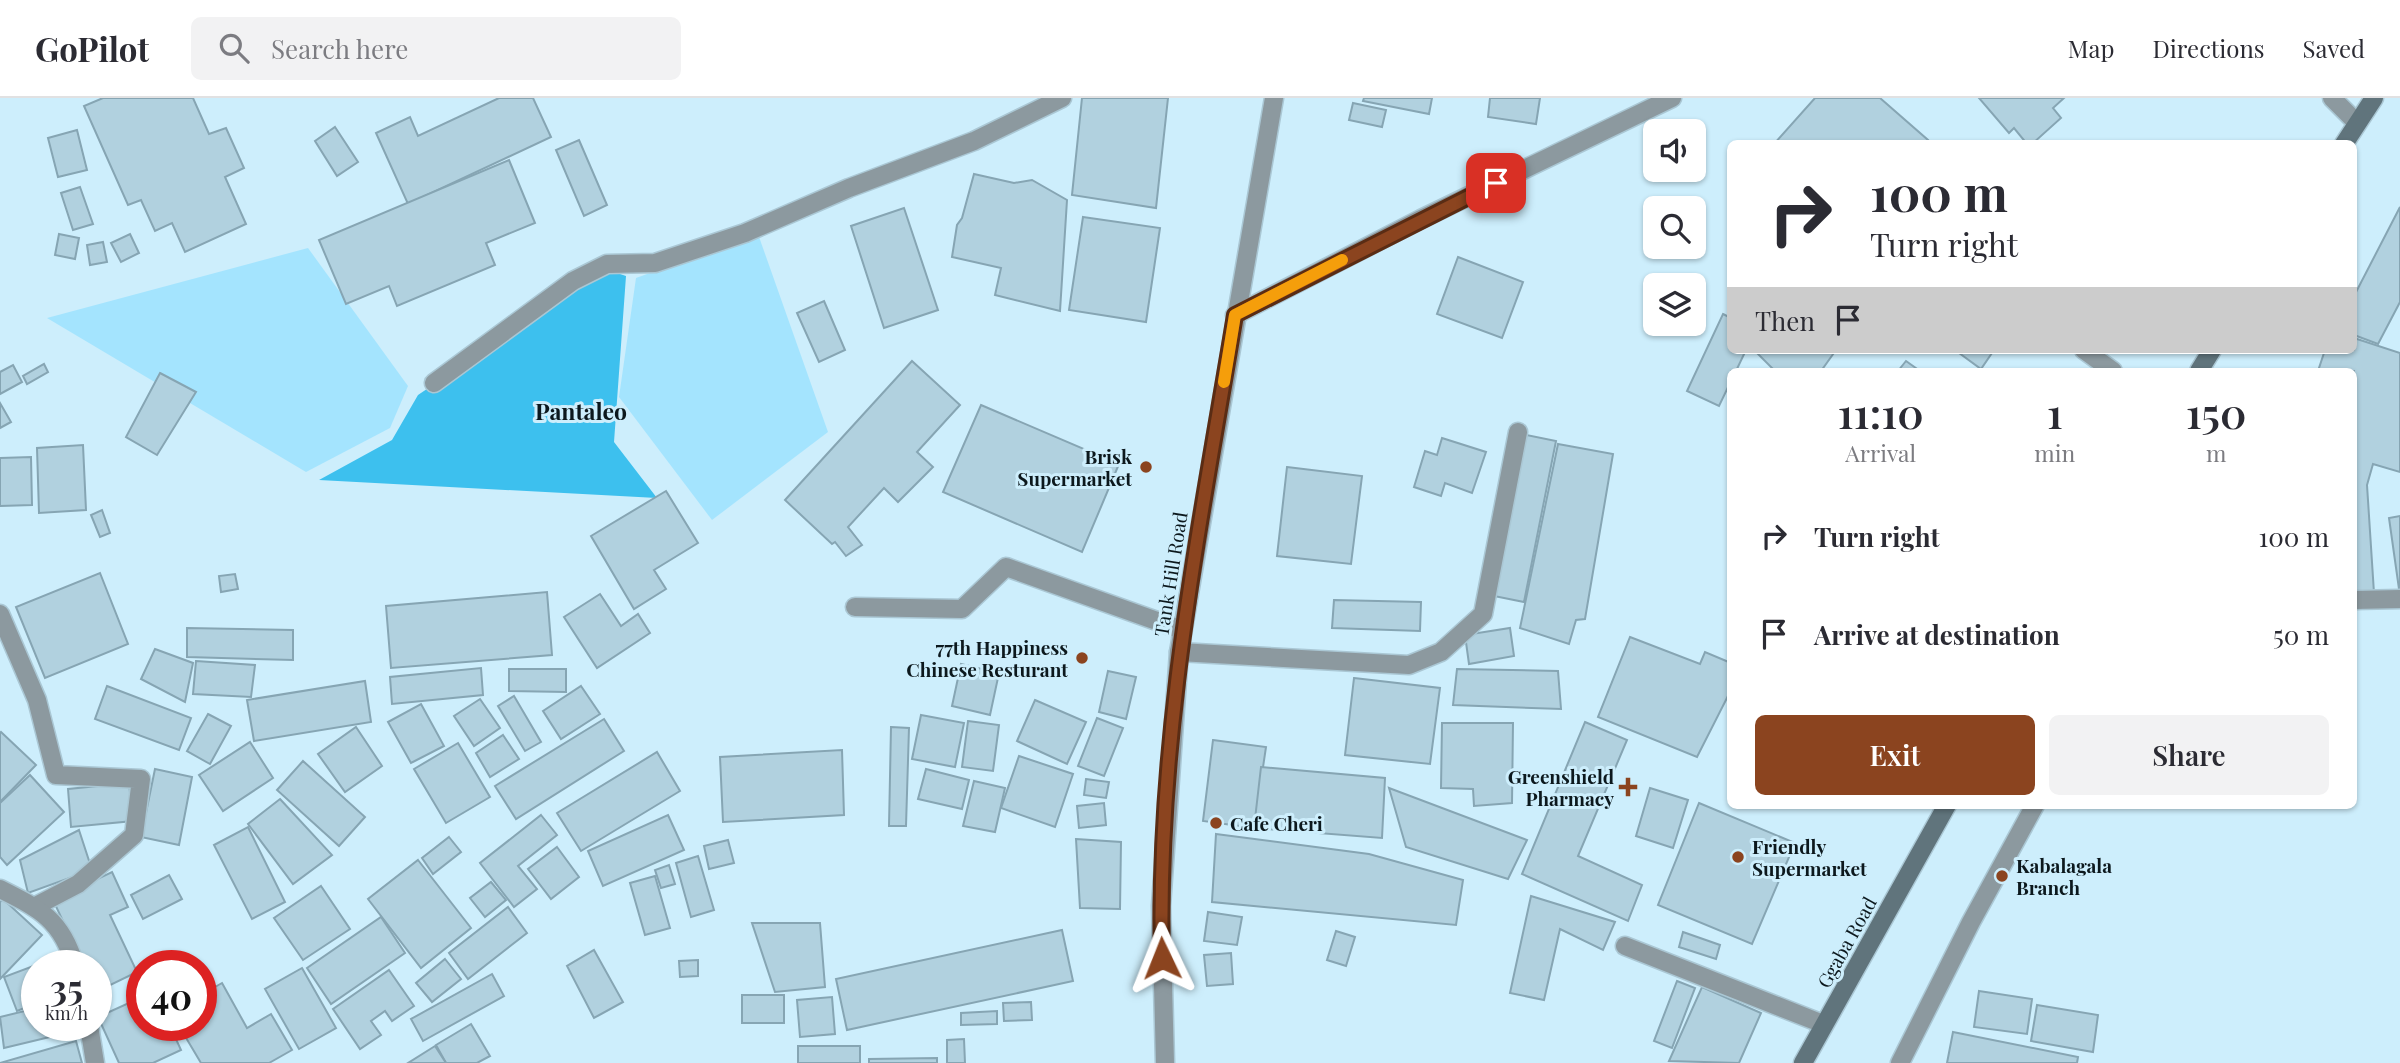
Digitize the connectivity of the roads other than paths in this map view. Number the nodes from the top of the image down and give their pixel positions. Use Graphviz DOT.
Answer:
graph roads {
  1 [pos="1062,98"];
  2 [pos="1274,98"];
  3 [pos="1672,98"];
  4 [pos="2332,98"];
  5 [pos="2374,98"];
  6 [pos="2357,123"];
  7 [pos="2346,140"];
  8 [pos="1235,315"];
  9 [pos="2090,354"];
  10 [pos="2109,368"];
  11 [pos="434,383"];
  12 [pos="1518,432"];
  13 [pos="2400,599"];
  14 [pos="2357,600"];
  15 [pos="855,607"];
  16 [pos="0,614"];
  17 [pos="1182,630"];
  18 [pos="1179,652"];
  19 [pos="1945,809"];
  20 [pos="2033,809"];
  21 [pos="0,889"];
  22 [pos="34,907"];
  23 [pos="1625,946"];
  24 [pos="70,950"];
  25 [pos="1823,1024"];
  26 [pos="91,1041"];
  27 [pos="95,1063"];
  28 [pos="1165,1063"];
  29 [pos="1803,1063"];
  30 [pos="1900,1063"];
  1 -- 11 [label="street"];
  2 -- 8 [label="street, Tank Hill Road"];
  3 -- 8 [label="street"];
  4 -- 6 [label="street"];
  5 -- 6 [label="main road"];
  6 -- 7 [label="main road"];
  8 -- 17 [label="street, Tank Hill Road"];
  9 -- 10 [label="street"];
  12 -- 18 [label="street"];
  13 -- 14 [label="street"];
  15 -- 17 [label="street"];
  16 -- 22 [label="street"];
  17 -- 18 [label="street, Tank Hill Road"];
  18 -- 28 [label="street, Tank Hill Road"];
  19 -- 25 [label="main road, Ggaba Road"];
  20 -- 30 [label="street"];
  21 -- 22 [label="street"];
  22 -- 24 [label="street"];
  23 -- 25 [label="street"];
  25 -- 29 [label="main road, Ggaba Road"];
  26 -- 27 [label="street"];
}
